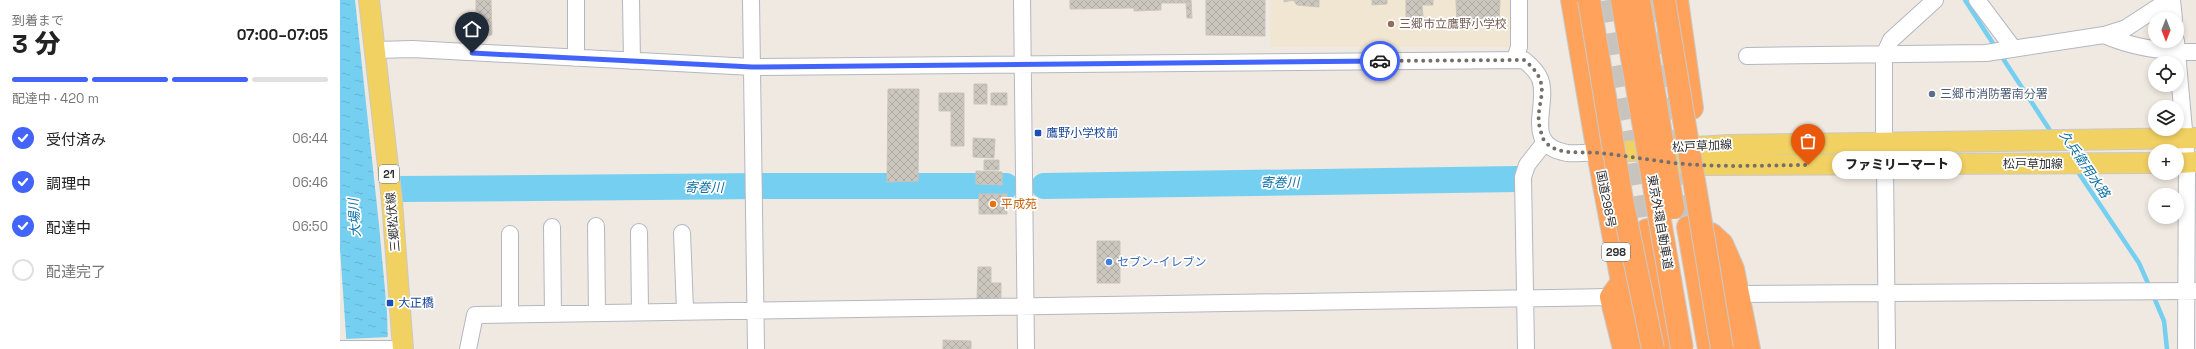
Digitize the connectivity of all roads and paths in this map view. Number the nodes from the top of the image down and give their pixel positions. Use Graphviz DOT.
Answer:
graph roads {
  1 [pos="369,0"];
  2 [pos="576,0"];
  3 [pos="631,0"];
  4 [pos="751,0"];
  5 [pos="1022,0"];
  6 [pos="1519,0"];
  7 [pos="1622,0"];
  8 [pos="1639,0"];
  9 [pos="1664,0"];
  10 [pos="1677,0"];
  11 [pos="1935,0"];
  12 [pos="1977,0"];
  13 [pos="2169,0"];
  14 [pos="2172,0"];
  15 [pos="1576,2"];
  16 [pos="2173,12"];
  17 [pos="2104,35"];
  18 [pos="2148,45"];
  19 [pos="2176,48"];
  20 [pos="2180,48"];
  21 [pos="2009,49"];
  22 [pos="376,50"];
  23 [pos="2196,52"];
  24 [pos="1884,55"];
  25 [pos="1747,56"];
  26 [pos="576,58"];
  27 [pos="1515,59"];
  28 [pos="632,61"];
  29 [pos="1023,65"];
  30 [pos="752,67"];
  31 [pos="2190,138"];
  32 [pos="1544,142"];
  33 [pos="1884,143"];
  34 [pos="1598,153"];
  35 [pos="1699,156"];
  36 [pos="2148,163"];
  37 [pos="2187,163"];
  38 [pos="1885,164"];
  39 [pos="596,226"];
  40 [pos="552,227"];
  41 [pos="1688,227"];
  42 [pos="1647,230"];
  43 [pos="639,232"];
  44 [pos="682,232"];
  45 [pos="510,234"];
  46 [pos="1711,234"];
  47 [pos="1616,290"];
  48 [pos="2192,291"];
  49 [pos="1739,294"];
  50 [pos="1886,294"];
  51 [pos="1526,299"];
  52 [pos="1025,306"];
  53 [pos="756,309"];
  54 [pos="685,310"];
  55 [pos="640,311"];
  56 [pos="597,313"];
  57 [pos="510,314"];
  58 [pos="553,314"];
  59 [pos="340,349"];
  60 [pos="343,349"];
  61 [pos="390,349"];
  62 [pos="403,349"];
  63 [pos="468,349"];
  64 [pos="756,349"];
  65 [pos="1026,349"];
  66 [pos="1526,349"];
  67 [pos="1624,349"];
  68 [pos="1643,349"];
  69 [pos="1653,349"];
  70 [pos="1670,349"];
  71 [pos="1682,349"];
  72 [pos="1696,349"];
  73 [pos="1709,349"];
  74 [pos="1722,349"];
  75 [pos="1731,349"];
  76 [pos="1749,349"];
  77 [pos="1887,349"];
  78 [pos="2186,349"];
  1 -- 22 [label="main road, 三郷松伏線 / 21"];
  2 -- 26 [label="street"];
  3 -- 28 [label="street"];
  4 -- 30 [label="street"];
  5 -- 29 [label="street"];
  6 -- 27 [label="street"];
  7 -- 71 [label="highway, 東京外環自動車道, bridge"];
  8 -- 72 [label="highway, 東京外環自動車道, bridge"];
  9 -- 74 [label="highway, bridge"];
  10 -- 35 [label="highway"];
  11 -- 24 [label="street"];
  12 -- 21 [label="street"];
  13 -- 17 [label="street"];
  14 -- 16 [label="street"];
  15 -- 34 [label="highway, 国道298号 / 298"];
  15 -- 69 [label="highway, bridge"];
  17 -- 18 [label="street"];
  17 -- 21 [label="street"];
  19 -- 31 [label="street"];
  20 -- 23 [label="street"];
  21 -- 24 [label="street"];
  22 -- 26 [label="street"];
  22 -- 62 [label="main road, 三郷松伏線 / 21"];
  24 -- 25 [label="street"];
  24 -- 33 [label="street"];
  26 -- 28 [label="street"];
  27 -- 29 [label="street"];
  27 -- 32 [label="street"];
  28 -- 30 [label="street"];
  29 -- 30 [label="street"];
  29 -- 52 [label="street"];
  30 -- 53 [label="street"];
  31 -- 33 [label="main road, 松戸草加線"];
  31 -- 37 [label="street"];
  32 -- 34 [label="street"];
  32 -- 51 [label="street"];
  33 -- 35 [label="main road, 松戸草加線"];
  34 -- 35 [label="main road, 松戸草加線"];
  34 -- 47 [label="highway, 国道298号 / 298"];
  35 -- 38 [label="main road, 松戸草加線"];
  35 -- 46 [label="highway"];
  36 -- 38 [label="main road, 松戸草加線"];
  37 -- 48 [label="street"];
  38 -- 50 [label="street"];
  39 -- 56 [label="street"];
  40 -- 58 [label="street"];
  41 -- 73 [label="highway"];
  42 -- 70 [label="highway"];
  43 -- 55 [label="street"];
  44 -- 54 [label="street"];
  45 -- 57 [label="street"];
  46 -- 49 [label="highway"];
  46 -- 75 [label="highway"];
  47 -- 51 [label="street"];
  47 -- 67 [label="highway"];
  47 -- 68 [label="highway, 国道298号 / 298"];
  48 -- 50 [label="street"];
  48 -- 78 [label="street"];
  49 -- 50 [label="street"];
  49 -- 76 [label="highway"];
  50 -- 77 [label="street"];
  51 -- 52 [label="street"];
  51 -- 66 [label="street"];
  52 -- 53 [label="street"];
  52 -- 65 [label="street"];
  53 -- 54 [label="street"];
  53 -- 64 [label="street"];
  54 -- 55 [label="street"];
  55 -- 56 [label="street"];
  56 -- 58 [label="street"];
  57 -- 58 [label="street"];
  57 -- 63 [label="street"];
  59 -- 60 [label="street"];
  60 -- 61 [label="street"];
  61 -- 62 [label="street"];
}
